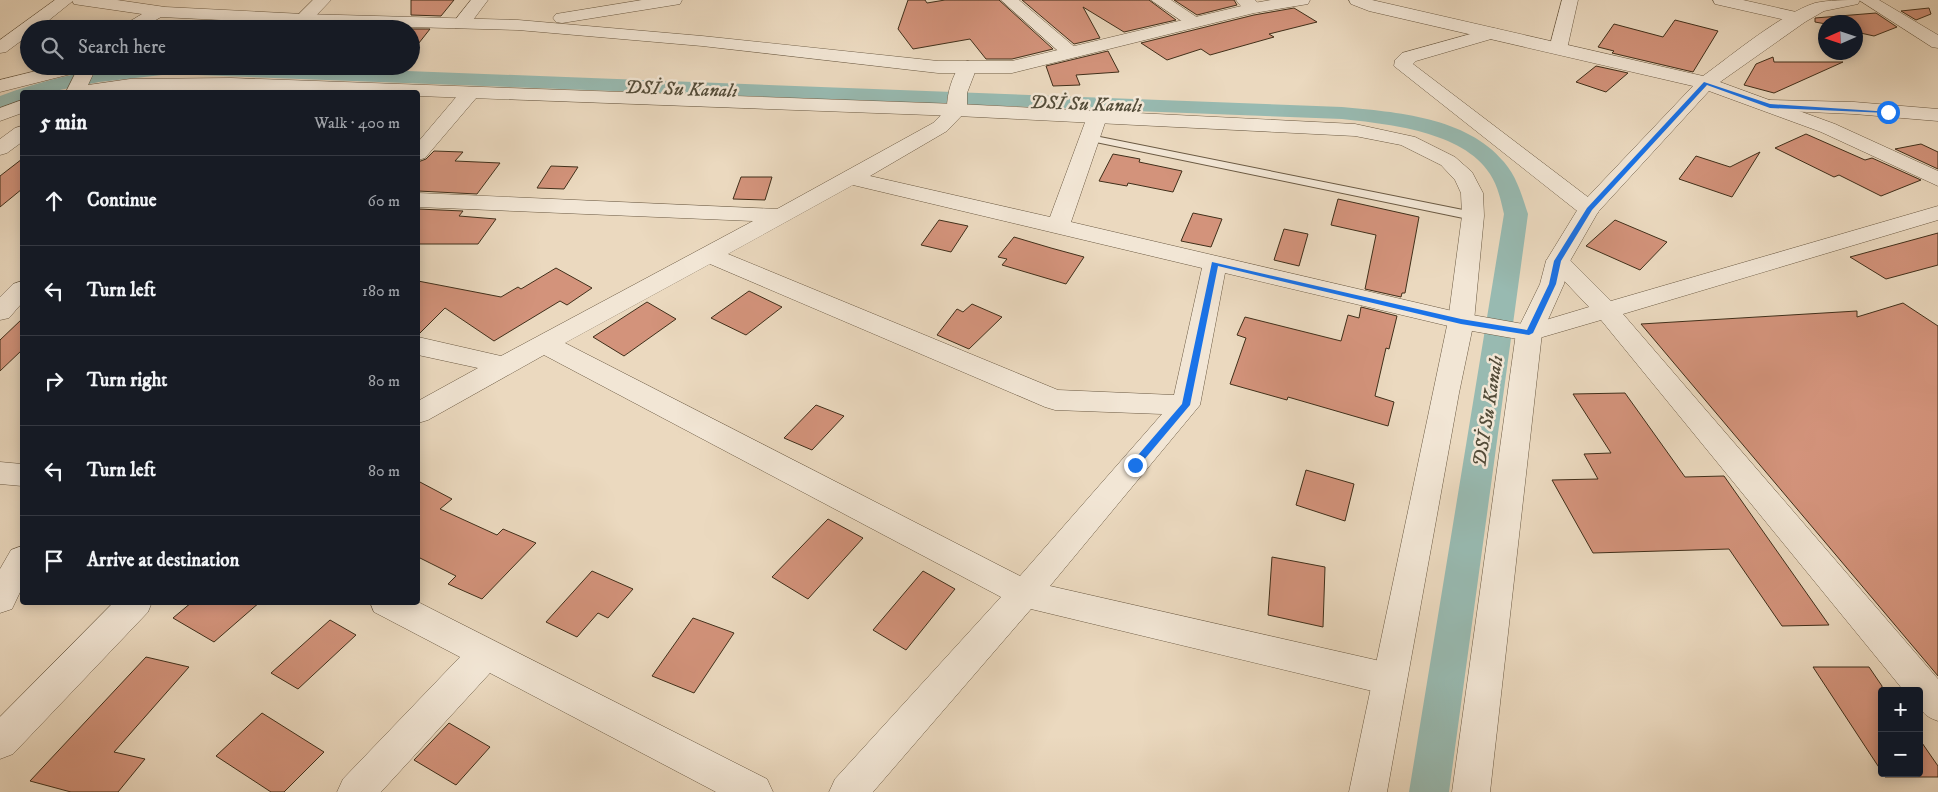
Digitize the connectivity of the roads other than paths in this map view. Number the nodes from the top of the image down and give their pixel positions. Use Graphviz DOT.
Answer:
graph roads {
  1 [pos="66,0"];
  2 [pos="80,0"];
  3 [pos="184,0"];
  4 [pos="323,0"];
  5 [pos="480,0"];
  6 [pos="576,0"];
  7 [pos="674,0"];
  8 [pos="1009,0"];
  9 [pos="1159,0"];
  10 [pos="1302,0"];
  11 [pos="1357,0"];
  12 [pos="1570,0"];
  13 [pos="1724,0"];
  14 [pos="1852,0"];
  15 [pos="1867,0"];
  16 [pos="645,2"];
  17 [pos="1249,4"];
  18 [pos="158,12"];
  19 [pos="1799,18"];
  20 [pos="303,19"];
  21 [pos="38,20"];
  22 [pos="143,20"];
  23 [pos="335,20"];
  24 [pos="557,22"];
  25 [pos="1194,22"];
  26 [pos="420,23"];
  27 [pos="461,24"];
  28 [pos="20,33"];
  29 [pos="1492,33"];
  30 [pos="1938,43"];
  31 [pos="0,48"];
  32 [pos="1558,49"];
  33 [pos="1071,53"];
  34 [pos="968,67"];
  35 [pos="66,75"];
  36 [pos="83,75"];
  37 [pos="1706,83"];
  38 [pos="0,86"];
  39 [pos="227,88"];
  40 [pos="76,90"];
  41 [pos="91,90"];
  42 [pos="324,90"];
  43 [pos="420,92"];
  44 [pos="470,93"];
  45 [pos="957,102"];
  46 [pos="1770,106"];
  47 [pos="20,107"];
  48 [pos="0,115"];
  49 [pos="1938,115"];
  50 [pos="1097,117"];
  51 [pos="20,134"];
  52 [pos="1090,138"];
  53 [pos="0,149"];
  54 [pos="420,152"];
  55 [pos="852,178"];
  56 [pos="1938,179"];
  57 [pos="420,200"];
  58 [pos="1589,209"];
  59 [pos="1938,213"];
  60 [pos="784,216"];
  61 [pos="1473,216"];
  62 [pos="1058,226"];
  63 [pos="710,255"];
  64 [pos="1558,261"];
  65 [pos="1215,263"];
  66 [pos="1606,310"];
  67 [pos="1461,321"];
  68 [pos="1529,333"];
  69 [pos="543,343"];
  70 [pos="420,346"];
  71 [pos="503,365"];
  72 [pos="1186,405"];
  73 [pos="420,412"];
  74 [pos="0,473"];
  75 [pos="20,475"];
  76 [pos="20,563"];
  77 [pos="1023,593"];
  78 [pos="0,598"];
  79 [pos="133,605"];
  80 [pos="392,605"];
  81 [pos="486,654"];
  82 [pos="1390,679"];
  83 [pos="1938,704"];
  84 [pos="0,742"];
  85 [pos="356,792"];
  86 [pos="754,792"];
  87 [pos="848,792"];
  88 [pos="1368,792"];
  89 [pos="1471,792"];
  1 -- 21 [label="street"];
  2 -- 18 [label="street"];
  3 -- 18 [label="street"];
  4 -- 20 [label="street"];
  5 -- 27 [label="street"];
  6 -- 24 [label="street"];
  7 -- 16 [label="street"];
  8 -- 33 [label="street"];
  9 -- 25 [label="street"];
  10 -- 17 [label="street"];
  11 -- 29 [label="street"];
  12 -- 32 [label="street"];
  13 -- 19 [label="street"];
  14 -- 19 [label="street"];
  15 -- 30 [label="street"];
  16 -- 24 [label="street"];
  17 -- 25 [label="street"];
  18 -- 20 [label="street"];
  18 -- 22 [label="street"];
  19 -- 37 [label="street"];
  20 -- 23 [label="street"];
  24 -- 27 [label="street"];
  24 -- 34 [label="street"];
  25 -- 33 [label="street"];
  26 -- 27 [label="street"];
  28 -- 31 [label="street"];
  29 -- 32 [label="street"];
  29 -- 58 [label="street"];
  32 -- 37 [label="street"];
  33 -- 34 [label="street"];
  34 -- 45 [label="street"];
  35 -- 38 [label="street"];
  36 -- 40 [label="street"];
  37 -- 46 [label="street"];
  37 -- 58 [label="street"];
  39 -- 41 [label="street"];
  39 -- 42 [label="street"];
  43 -- 44 [label="street"];
  44 -- 45 [label="street"];
  44 -- 54 [label="street"];
  45 -- 50 [label="street"];
  45 -- 55 [label="street"];
  46 -- 49 [label="street"];
  46 -- 56 [label="street"];
  47 -- 48 [label="street"];
  50 -- 52 [label="street"];
  50 -- 61 [label="street"];
  51 -- 53 [label="street"];
  52 -- 61 [label="lane"];
  52 -- 62 [label="street"];
  55 -- 60 [label="street"];
  55 -- 62 [label="street"];
  57 -- 60 [label="street"];
  58 -- 64 [label="street"];
  59 -- 66 [label="street"];
  60 -- 63 [label="street"];
  61 -- 67 [label="street"];
  62 -- 65 [label="street"];
  63 -- 69 [label="street"];
  63 -- 72 [label="street"];
  64 -- 66 [label="street"];
  64 -- 68 [label="street"];
  65 -- 67 [label="street"];
  65 -- 72 [label="street"];
  66 -- 68 [label="street"];
  66 -- 83 [label="street"];
  67 -- 68 [label="street"];
  67 -- 82 [label="street"];
  68 -- 89 [label="street"];
  69 -- 71 [label="street"];
  69 -- 77 [label="street"];
  70 -- 71 [label="street"];
  71 -- 73 [label="street"];
  72 -- 77 [label="street"];
  74 -- 75 [label="street"];
  76 -- 78 [label="street"];
  77 -- 82 [label="street"];
  77 -- 87 [label="street"];
  79 -- 84 [label="street"];
  80 -- 81 [label="street"];
  81 -- 85 [label="street"];
  81 -- 86 [label="street"];
  82 -- 88 [label="street"];
}
